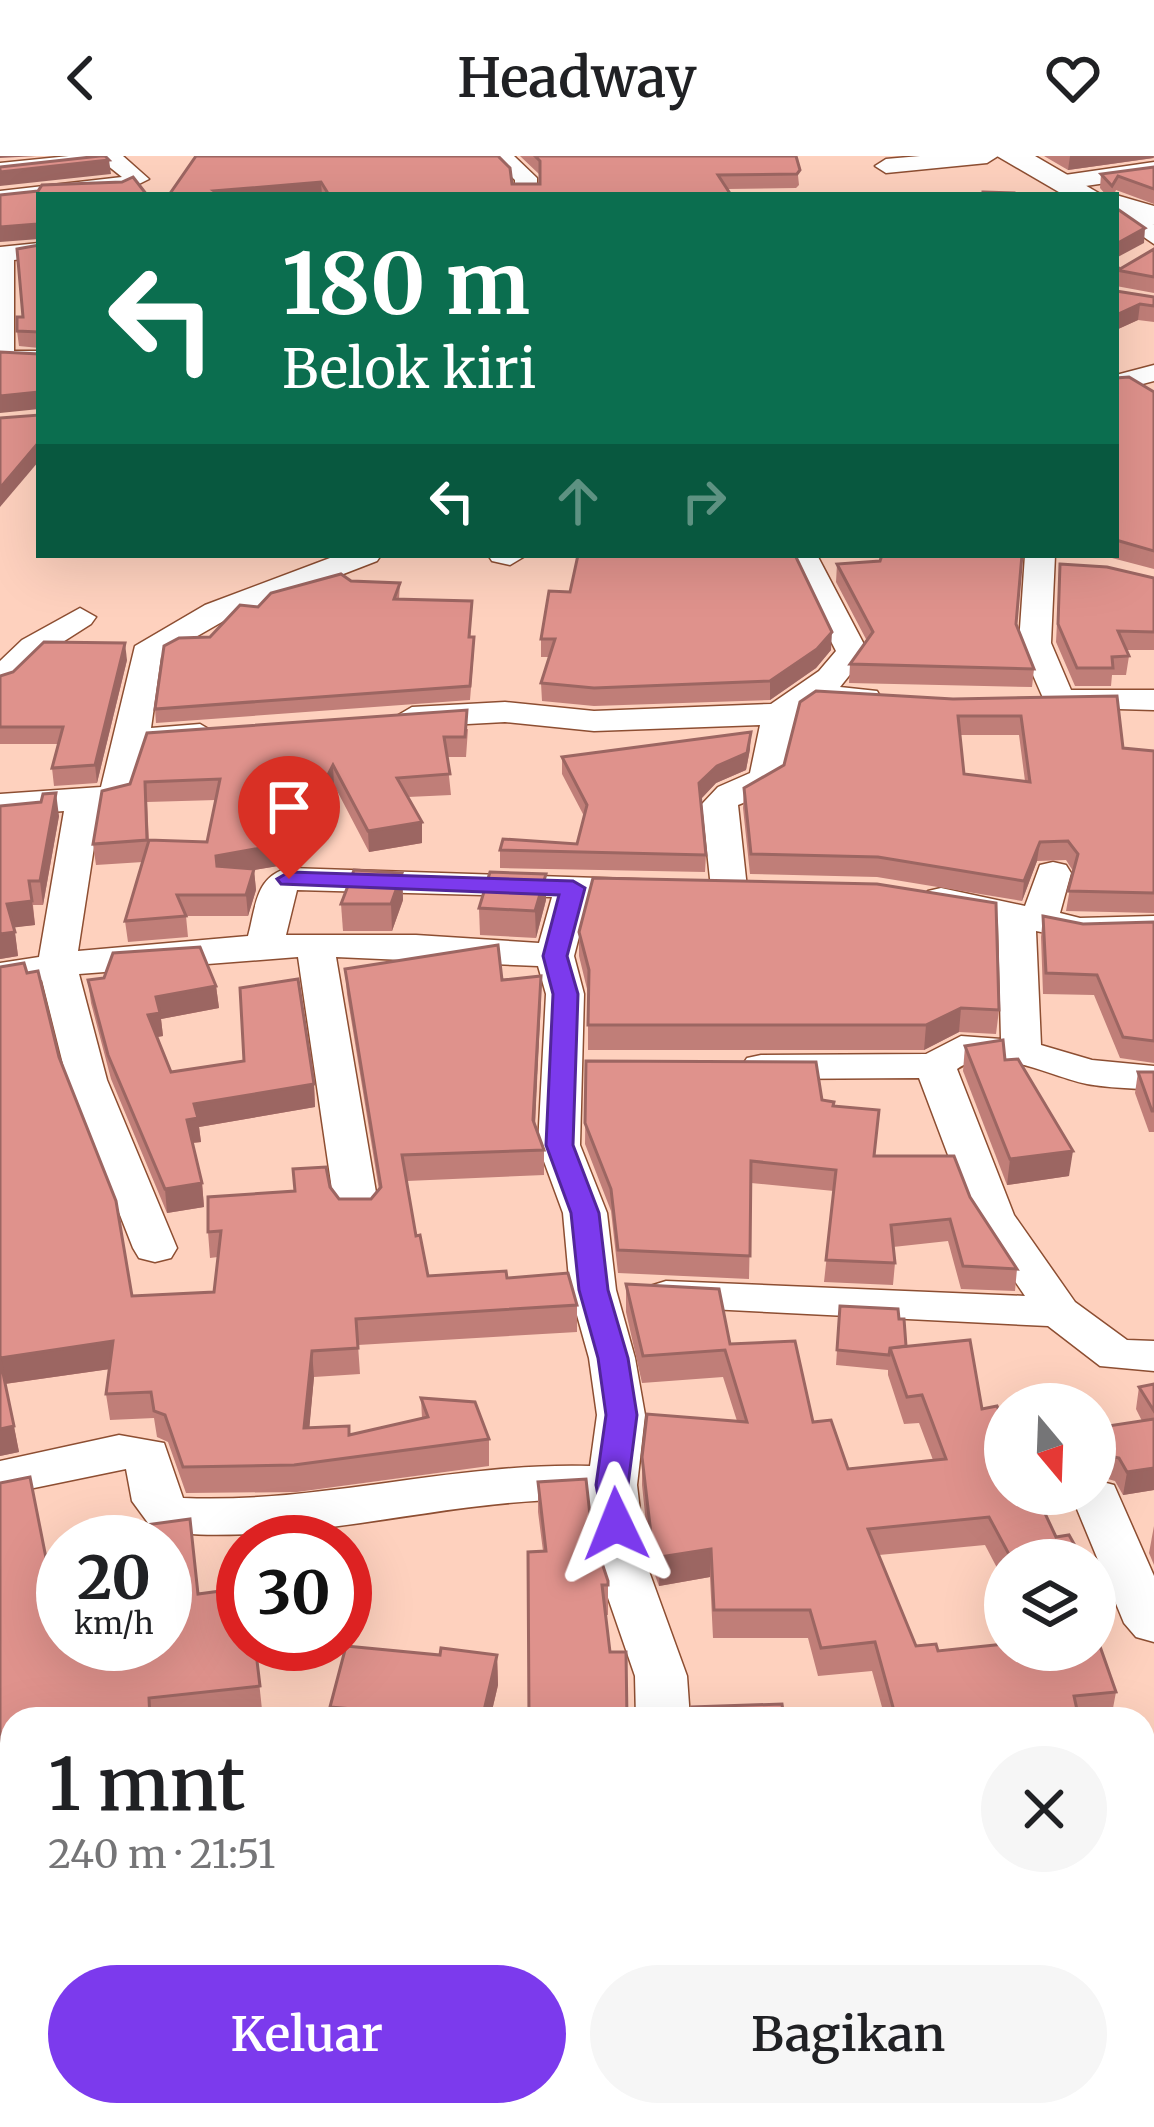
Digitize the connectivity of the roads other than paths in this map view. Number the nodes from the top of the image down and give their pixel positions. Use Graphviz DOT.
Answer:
graph roads {
  1 [pos="987,156"];
  2 [pos="1012,156"];
  3 [pos="531,158"];
  4 [pos="503,159"];
  5 [pos="886,166"];
  6 [pos="1154,169"];
  7 [pos="0,170"];
  8 [pos="57,192"];
  9 [pos="526,192"];
  10 [pos="1075,192"];
  11 [pos="36,194"];
  12 [pos="0,198"];
  13 [pos="1119,206"];
  14 [pos="1119,208"];
  15 [pos="1154,216"];
  16 [pos="1154,237"];
  17 [pos="36,250"];
  18 [pos="1,252"];
  19 [pos="1,284"];
  20 [pos="36,358"];
  21 [pos="1154,373"];
  22 [pos="1119,382"];
  23 [pos="358,558"];
  24 [pos="804,558"];
  25 [pos="1039,561"];
  26 [pos="1075,569"];
  27 [pos="80,617"];
  28 [pos="0,679"];
  29 [pos="903,700"];
  30 [pos="1059,700"];
  31 [pos="1154,700"];
  32 [pos="1016,701"];
  33 [pos="793,705"];
  34 [pos="373,719"];
  35 [pos="227,732"];
  36 [pos="132,740"];
  37 [pos="83,802"];
  38 [pos="0,805"];
  39 [pos="1052,873"];
  40 [pos="573,888"];
  41 [pos="897,894"];
  42 [pos="1029,917"];
  43 [pos="1154,927"];
  44 [pos="315,946"];
  45 [pos="264,947"];
  46 [pos="555,956"];
  47 [pos="57,965"];
  48 [pos="0,975"];
  49 [pos="1021,1052"];
  50 [pos="561,1066"];
  51 [pos="608,1066"];
  52 [pos="935,1066"];
  53 [pos="724,1067"];
  54 [pos="1154,1078"];
  55 [pos="357,1210"];
  56 [pos="155,1247"];
  57 [pos="593,1290"];
  58 [pos="1060,1312"];
  59 [pos="1154,1356"];
  60 [pos="0,1478"];
  61 [pos="612,1485"];
  62 [pos="1104,1515"];
  63 [pos="1154,1623"];
  64 [pos="662,1707"];
  1 -- 5 [label="street"];
  2 -- 10 [label="street"];
  3 -- 4 [label="street"];
  4 -- 9 [label="street"];
  6 -- 10 [label="street"];
  7 -- 8 [label="street"];
  11 -- 12 [label="street"];
  13 -- 15 [label="street"];
  14 -- 16 [label="street"];
  17 -- 18 [label="street"];
  18 -- 19 [label="street"];
  19 -- 20 [label="street"];
  21 -- 22 [label="street"];
  23 -- 36 [label="street"];
  24 -- 33 [label="street"];
  25 -- 26 [label="street"];
  25 -- 30 [label="street"];
  27 -- 28 [label="street"];
  29 -- 33 [label="street"];
  30 -- 31 [label="street"];
  30 -- 32 [label="street"];
  33 -- 34 [label="street"];
  33 -- 40 [label="street"];
  35 -- 36 [label="street"];
  36 -- 37 [label="street"];
  37 -- 38 [label="street"];
  37 -- 47 [label="street"];
  39 -- 42 [label="street"];
  40 -- 45 [label="street"];
  40 -- 46 [label="street"];
  41 -- 42 [label="street"];
  42 -- 43 [label="street"];
  42 -- 49 [label="street"];
  44 -- 45 [label="street"];
  44 -- 46 [label="street"];
  44 -- 55 [label="street"];
  45 -- 47 [label="street"];
  46 -- 50 [label="street"];
  47 -- 48 [label="street"];
  47 -- 56 [label="street"];
  49 -- 52 [label="street"];
  49 -- 54 [label="street"];
  50 -- 51 [label="street"];
  50 -- 57 [label="street"];
  52 -- 53 [label="street"];
  52 -- 58 [label="street"];
  57 -- 58 [label="street"];
  57 -- 61 [label="street"];
  58 -- 59 [label="street"];
  60 -- 61 [label="street"];
  61 -- 64 [label="street"];
  62 -- 63 [label="street"];
}
